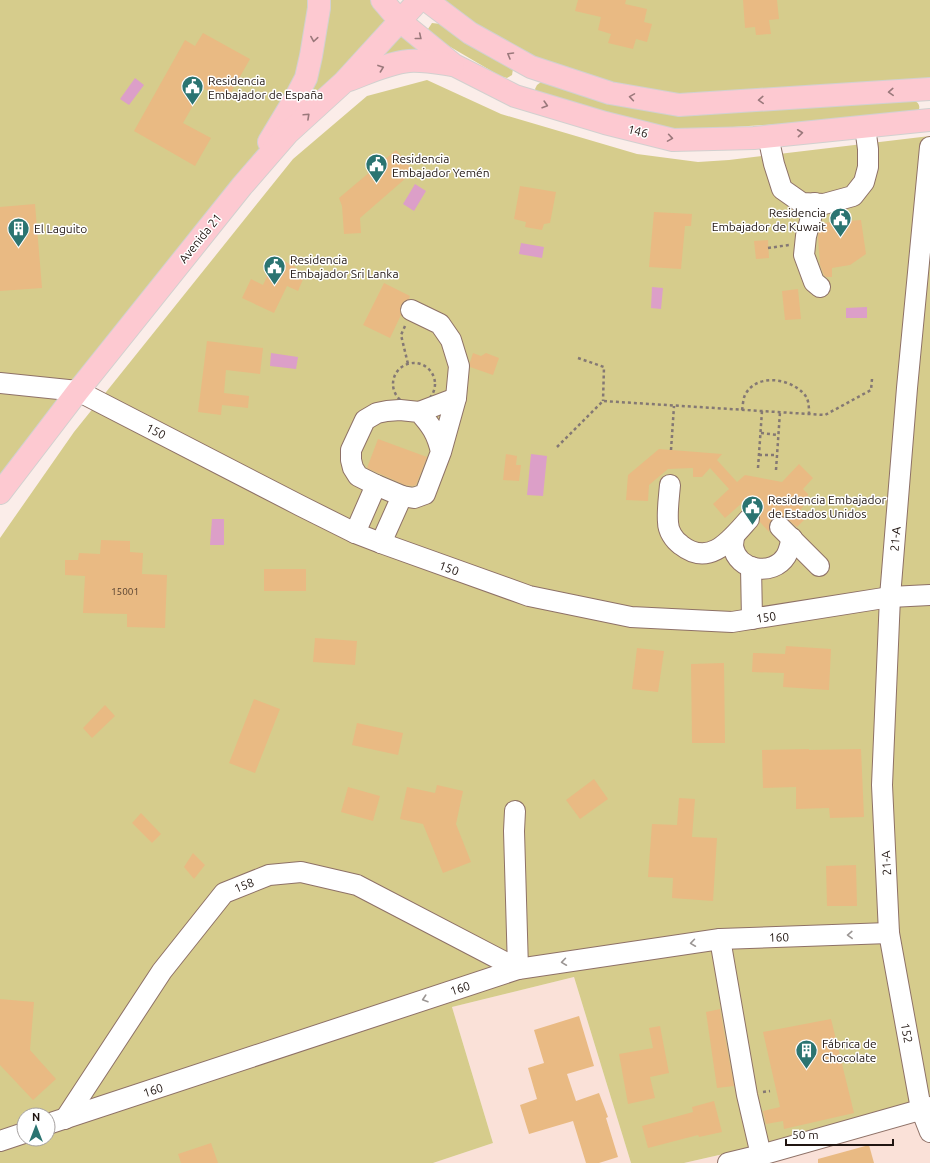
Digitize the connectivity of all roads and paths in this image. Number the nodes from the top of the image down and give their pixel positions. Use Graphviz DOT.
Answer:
graph roads {
  1 [pos="319,0"];
  2 [pos="382,0"];
  3 [pos="419,0"];
  4 [pos="426,0"];
  5 [pos="400,21"];
  6 [pos="454,65"];
  7 [pos="531,67"];
  8 [pos="344,82"];
  9 [pos="930,89"];
  10 [pos="515,96"];
  11 [pos="930,120"];
  12 [pos="865,127"];
  13 [pos="768,136"];
  14 [pos="930,147"];
  15 [pos="242,186"];
  16 [pos="815,204"];
  17 [pos="820,288"];
  18 [pos="411,310"];
  19 [pos="578,358"];
  20 [pos="408,364"];
  21 [pos="872,379"];
  22 [pos="0,383"];
  23 [pos="78,391"];
  24 [pos="456,398"];
  25 [pos="603,401"];
  26 [pos="674,406"];
  27 [pos="742,410"];
  28 [pos="762,411"];
  29 [pos="419,412"];
  30 [pos="780,412"];
  31 [pos="809,414"];
  32 [pos="761,433"];
  33 [pos="778,434"];
  34 [pos="557,447"];
  35 [pos="671,450"];
  36 [pos="441,452"];
  37 [pos="759,455"];
  38 [pos="777,455"];
  39 [pos="758,468"];
  40 [pos="776,470"];
  41 [pos="376,485"];
  42 [pos="670,485"];
  43 [pos="0,493"];
  44 [pos="402,496"];
  45 [pos="749,519"];
  46 [pos="355,533"];
  47 [pos="734,536"];
  48 [pos="381,543"];
  49 [pos="819,566"];
  50 [pos="751,567"];
  51 [pos="930,595"];
  52 [pos="890,597"];
  53 [pos="752,619"];
  54 [pos="515,811"];
  55 [pos="889,933"];
  56 [pos="720,939"];
  57 [pos="518,969"];
  58 [pos="925,1108"];
  59 [pos="56,1122"];
  60 [pos="930,1132"];
  61 [pos="16,1136"];
  62 [pos="0,1141"];
  63 [pos="761,1155"];
  64 [pos="728,1163"];
  1 -- 15 [label="main road, one-way"];
  2 -- 5 [label="main road, 146"];
  3 -- 5 [label="main road, Avenida 21"];
  7 -- 4 [label="main road, one-way"];
  5 -- 6 [label="main road, 146, one-way"];
  5 -- 8 [label="main road, Avenida 21"];
  8 -- 6 [label="main road, one-way"];
  6 -- 10 [label="main road, 146"];
  9 -- 7 [label="main road, one-way"];
  7 -- 10 [label="main road"];
  15 -- 8 [label="main road, Avenida 21, one-way"];
  10 -- 13 [label="main road, 146, one-way"];
  11 -- 12 [label="main road, 146"];
  13 -- 12 [label="main road, 146, one-way"];
  12 -- 16 [label="street"];
  13 -- 16 [label="street"];
  14 -- 52 [label="street, 21-A"];
  15 -- 23 [label="main road, Avenida 21"];
  16 -- 17 [label="street"];
  18 -- 20 [label="path"];
  18 -- 24 [label="street"];
  19 -- 25 [label="path"];
  20 -- 20 [label="path"];
  21 -- 31 [label="path"];
  22 -- 23 [label="street, 150"];
  23 -- 43 [label="main road, Avenida 21"];
  23 -- 46 [label="street, 150"];
  24 -- 29 [label="street"];
  24 -- 36 [label="street"];
  25 -- 26 [label="path"];
  25 -- 34 [label="path"];
  26 -- 27 [label="path"];
  26 -- 35 [label="path"];
  27 -- 28 [label="path"];
  27 -- 31 [label="path"];
  28 -- 30 [label="path"];
  28 -- 32 [label="path"];
  29 -- 36 [label="street"];
  29 -- 41 [label="street"];
  30 -- 31 [label="path"];
  30 -- 33 [label="path"];
  32 -- 33 [label="path"];
  32 -- 37 [label="path"];
  33 -- 38 [label="path"];
  36 -- 44 [label="street"];
  37 -- 38 [label="path"];
  37 -- 39 [label="path"];
  38 -- 40 [label="path"];
  41 -- 44 [label="street"];
  41 -- 46 [label="street"];
  42 -- 47 [label="street"];
  44 -- 48 [label="street"];
  45 -- 47 [label="street"];
  46 -- 48 [label="street, 150"];
  47 -- 50 [label="street"];
  48 -- 53 [label="street, 150"];
  49 -- 50 [label="street"];
  50 -- 53 [label="street"];
  51 -- 52 [label="street, 150"];
  52 -- 53 [label="street, 150"];
  52 -- 55 [label="street, 21-A"];
  54 -- 57 [label="street"];
  55 -- 56 [label="street, 160, one-way"];
  55 -- 58 [label="street, 152"];
  56 -- 57 [label="street, 160, one-way"];
  56 -- 63 [label="street"];
  57 -- 59 [label="street, 160, one-way"];
  57 -- 59 [label="street, 158"];
  58 -- 60 [label="street, 152"];
  58 -- 63 [label="street"];
  61 -- 62 [label="street"];
  63 -- 64 [label="street"];
}
